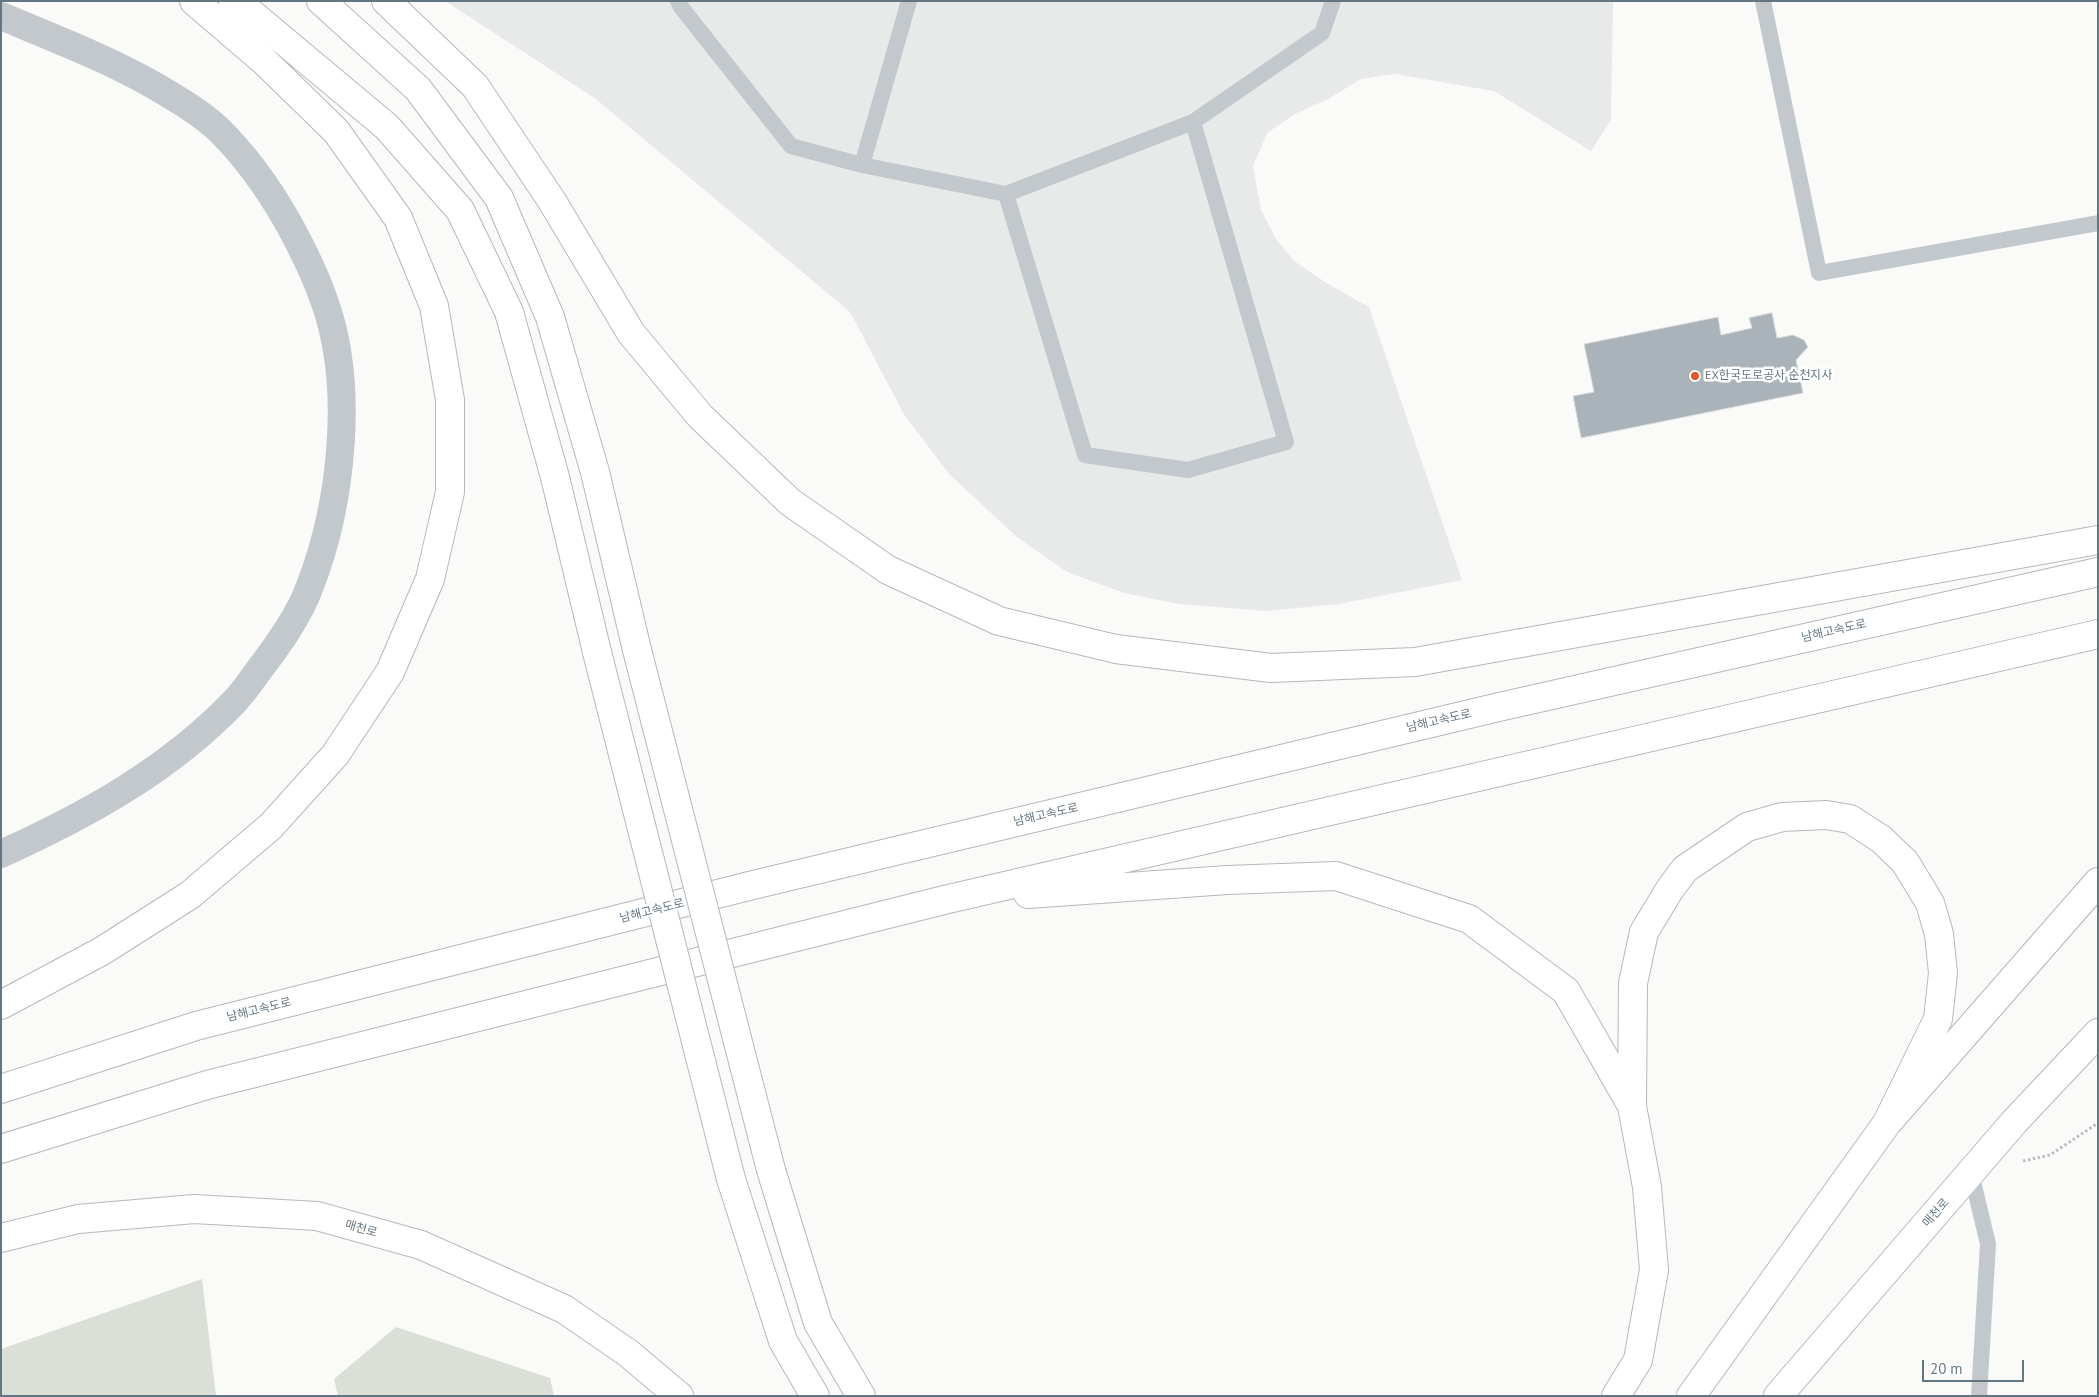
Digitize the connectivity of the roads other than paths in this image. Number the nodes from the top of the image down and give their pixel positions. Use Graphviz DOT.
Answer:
graph roads {
  1 [pos="194,1"];
  2 [pos="233,1"];
  3 [pos="321,1"];
  4 [pos="386,1"];
  5 [pos="678,1"];
  6 [pos="909,1"];
  7 [pos="1333,1"];
  8 [pos="1763,1"];
  9 [pos="1,16"];
  10 [pos="1193,122"];
  11 [pos="862,165"];
  12 [pos="1006,194"];
  13 [pos="2098,223"];
  14 [pos="2098,540"];
  15 [pos="2098,572"];
  16 [pos="2098,634"];
  17 [pos="1,854"];
  18 [pos="2098,882"];
  19 [pos="944,900"];
  20 [pos="1,1005"];
  21 [pos="2098,1033"];
  22 [pos="1,1089"];
  23 [pos="1632,1106"];
  24 [pos="1887,1123"];
  25 [pos="1,1149"];
  26 [pos="1971,1173"];
  27 [pos="1,1238"];
  28 [pos="680,1396"];
  29 [pos="814,1396"];
  30 [pos="861,1396"];
  31 [pos="1616,1396"];
  32 [pos="1691,1396"];
  33 [pos="1778,1396"];
  34 [pos="1979,1396"];
  1 -- 20 [label="main road"];
  2 -- 29 [label="main road, bridge"];
  3 -- 30 [label="main road, bridge"];
  4 -- 14 [label="main road"];
  5 -- 11 [label="lane"];
  6 -- 11 [label="lane"];
  7 -- 10 [label="lane"];
  8 -- 13 [label="lane"];
  9 -- 17 [label="street"];
  10 -- 12 [label="lane"];
  10 -- 12 [label="lane"];
  11 -- 12 [label="lane"];
  15 -- 22 [label="main road, 남해고속도로"];
  16 -- 19 [label="main road"];
  18 -- 24 [label="main road"];
  19 -- 23 [label="main road"];
  19 -- 25 [label="main road"];
  21 -- 26 [label="main road, 매천로"];
  23 -- 24 [label="main road"];
  23 -- 31 [label="main road"];
  24 -- 32 [label="main road"];
  26 -- 33 [label="main road, 매천로"];
  26 -- 34 [label="lane"];
  27 -- 28 [label="main road, 매천로"];
}
